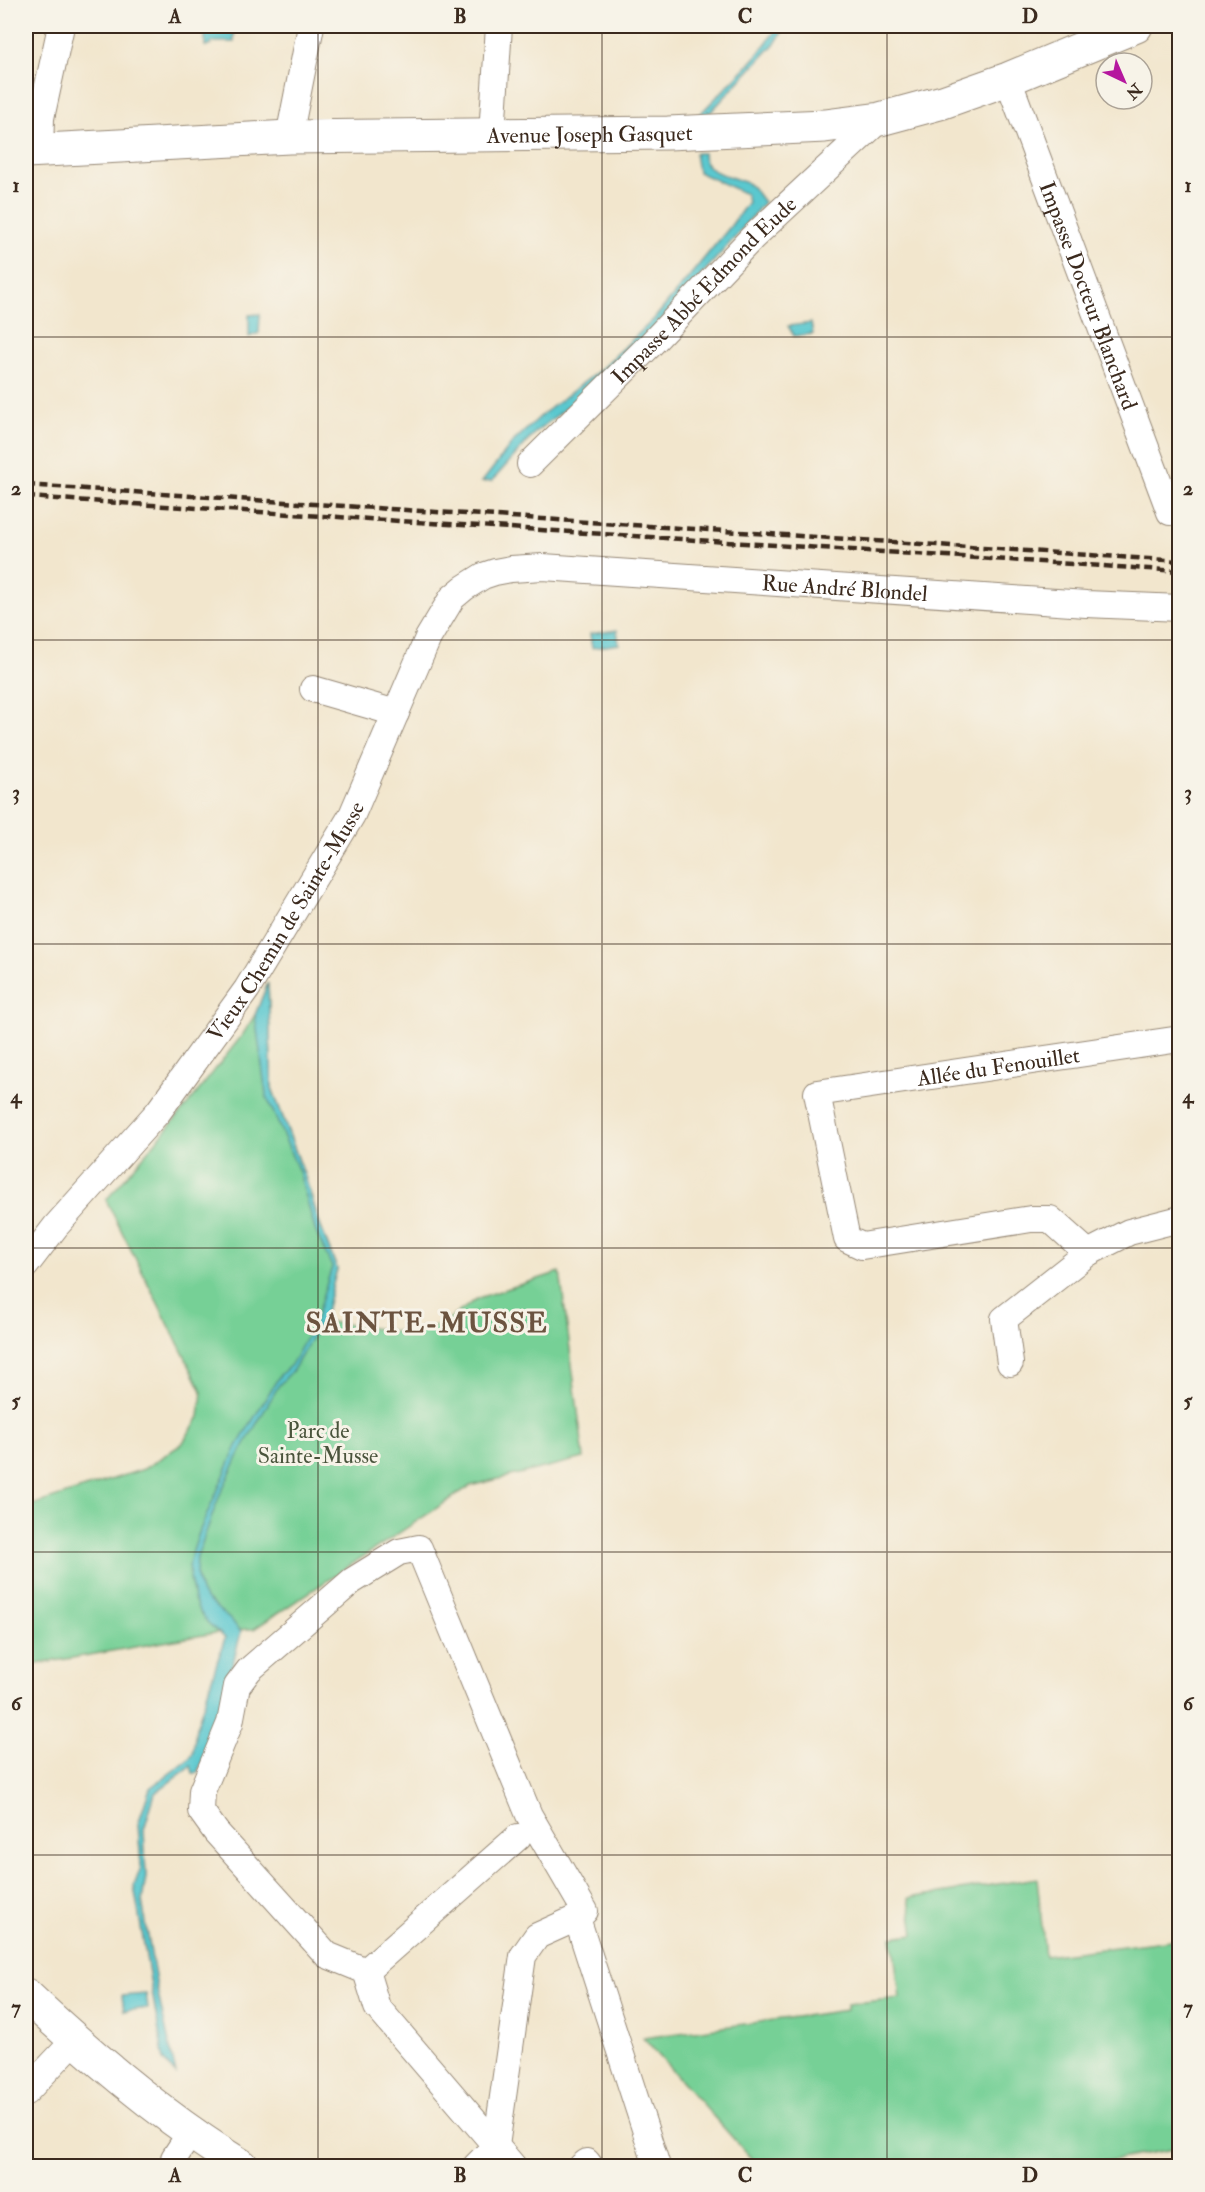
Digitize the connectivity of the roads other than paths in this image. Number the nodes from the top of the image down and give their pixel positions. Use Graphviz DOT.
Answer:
graph roads {
  1 [pos="61,26"];
  2 [pos="311,26"];
  3 [pos="499,26"];
  4 [pos="1136,26"];
  5 [pos="1008,79"];
  6 [pos="880,119"];
  7 [pos="492,134"];
  8 [pos="289,137"];
  9 [pos="33,151"];
  10 [pos="530,464"];
  11 [pos="1170,512"];
  12 [pos="510,569"];
  13 [pos="1179,608"];
  14 [pos="313,689"];
  15 [pos="396,713"];
  16 [pos="1179,1039"];
  17 [pos="1179,1219"];
  18 [pos="1088,1253"];
  19 [pos="26,1265"];
  20 [pos="1010,1363"];
  21 [pos="518,1838"];
  22 [pos="466,1859"];
  23 [pos="577,1918"];
  24 [pos="358,1967"];
  25 [pos="26,1995"];
  26 [pos="75,2040"];
  27 [pos="26,2092"];
  28 [pos="191,2132"];
  29 [pos="496,2146"];
  30 [pos="174,2166"];
  31 [pos="242,2166"];
  32 [pos="267,2166"];
  33 [pos="476,2166"];
  34 [pos="513,2166"];
  35 [pos="582,2166"];
  36 [pos="590,2166"];
  37 [pos="657,2166"];
  1 -- 9 [label="street"];
  2 -- 8 [label="street"];
  3 -- 7 [label="street"];
  4 -- 5 [label="main road, Avenue Joseph Gasquet"];
  5 -- 6 [label="main road, Avenue Joseph Gasquet"];
  5 -- 11 [label="street, Impasse Docteur Blanchard"];
  6 -- 7 [label="main road, Avenue Joseph Gasquet"];
  6 -- 10 [label="street, Impasse Abbé Edmond Eude"];
  7 -- 8 [label="main road, Avenue Joseph Gasquet"];
  8 -- 9 [label="main road, Avenue Joseph Gasquet"];
  12 -- 13 [label="street, Rue André Blondel"];
  12 -- 15 [label="street, Vieux Chemin de Sainte-Musse"];
  14 -- 15 [label="street"];
  15 -- 19 [label="street, Vieux Chemin de Sainte-Musse"];
  16 -- 18 [label="street, Allée du Fenouillet"];
  17 -- 18 [label="street"];
  18 -- 20 [label="street"];
  21 -- 24 [label="street"];
  22 -- 24 [label="street"];
  23 -- 24 [label="street"];
  23 -- 29 [label="street"];
  23 -- 37 [label="street"];
  24 -- 29 [label="street"];
  25 -- 26 [label="main road"];
  26 -- 27 [label="street"];
  26 -- 28 [label="main road"];
  28 -- 30 [label="street"];
  28 -- 31 [label="main road"];
  28 -- 32 [label="main road"];
  29 -- 33 [label="street"];
  29 -- 34 [label="street"];
  35 -- 36 [label="street"];
}
